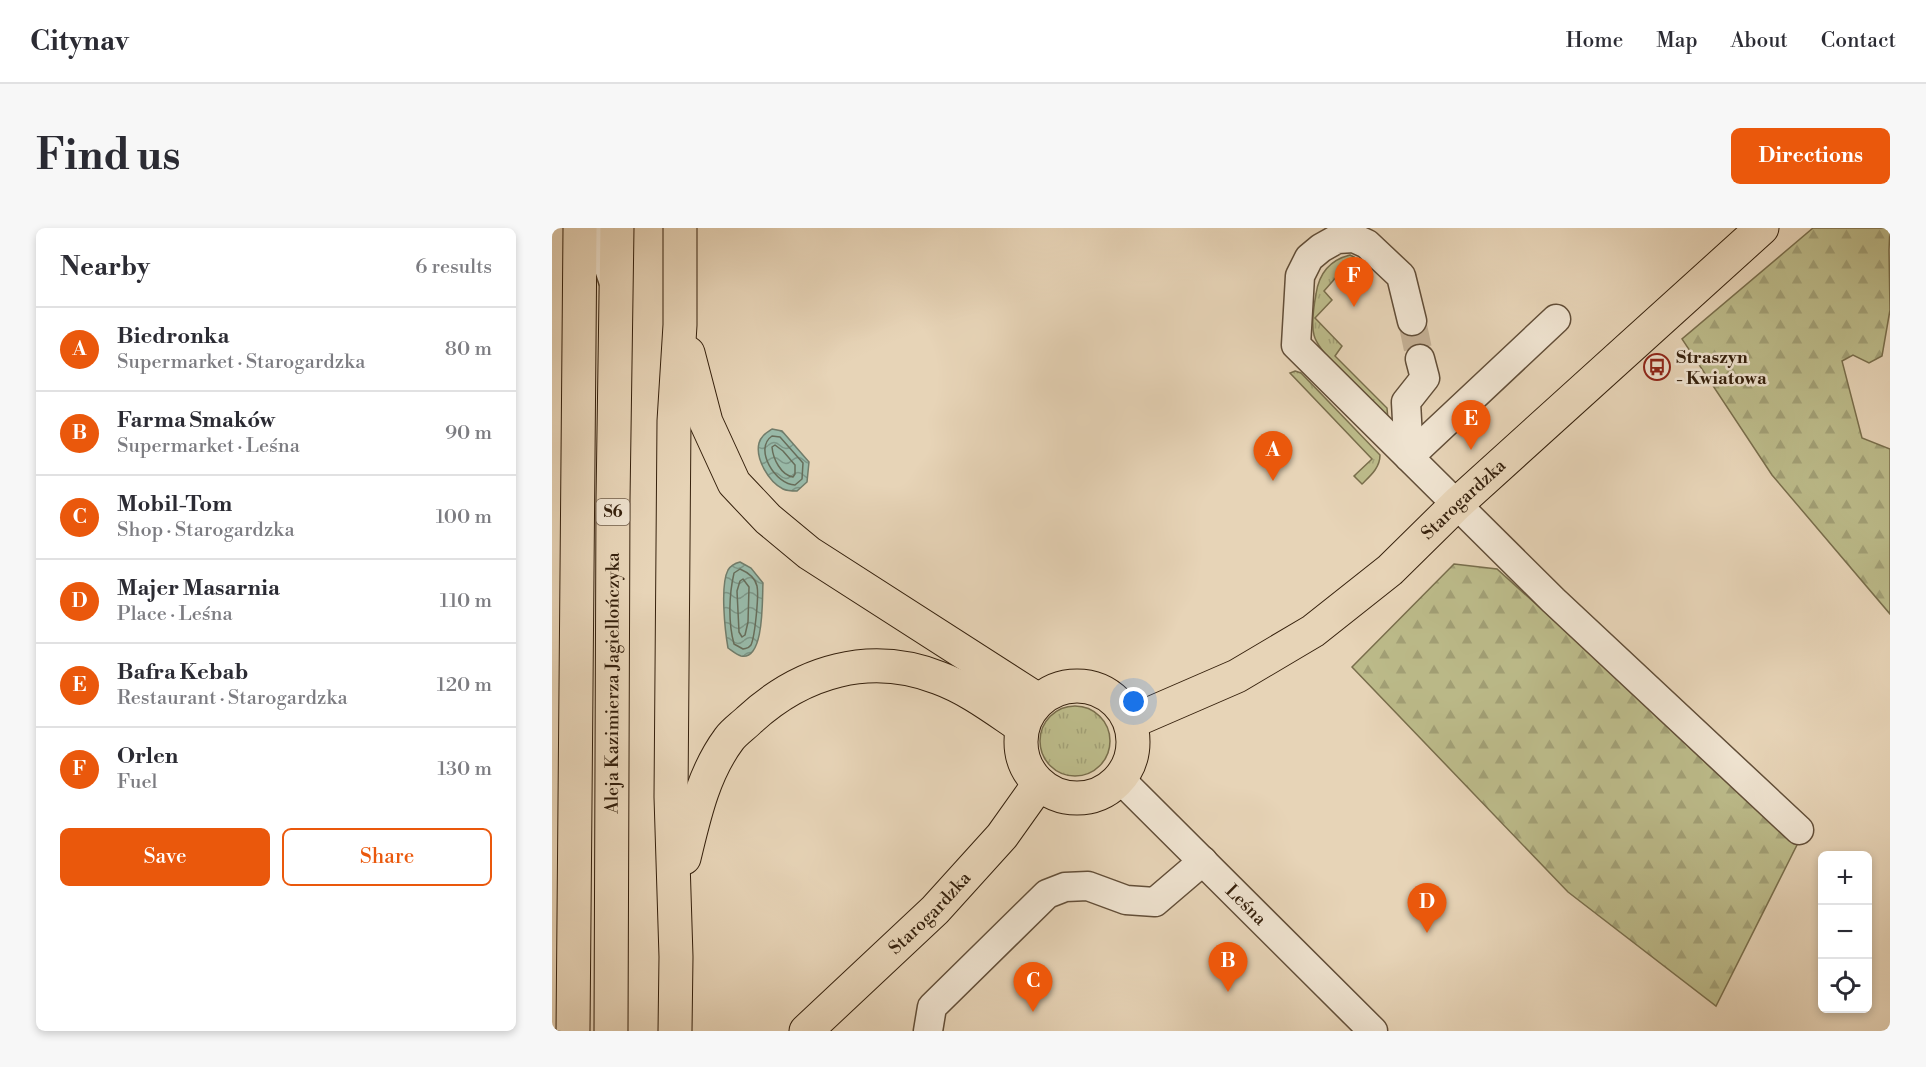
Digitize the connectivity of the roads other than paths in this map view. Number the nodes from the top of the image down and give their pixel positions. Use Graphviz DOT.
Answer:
graph roads {
  1 [pos="680,228"];
  2 [pos="1762,228"];
  3 [pos="598,230"];
  4 [pos="1556,319"];
  5 [pos="1412,321"];
  6 [pos="680,325"];
  7 [pos="1420,359"];
  8 [pos="1409,457"];
  9 [pos="1457,504"];
  10 [pos="1030,713"];
  11 [pos="1131,722"];
  12 [pos="1120,779"];
  13 [pos="1039,783"];
  14 [pos="575,800"];
  15 [pos="1799,830"];
  16 [pos="1203,861"];
  17 [pos="552,883"];
  18 [pos="674,901"];
  19 [pos="573,1031"];
  20 [pos="612,1031"];
  21 [pos="675,1031"];
  22 [pos="806,1031"];
  23 [pos="928,1031"];
  24 [pos="1373,1031"];
  1 -- 6 [label="main road"];
  2 -- 9 [label="main road, Starogardzka"];
  3 -- 14 [label="main road, Aleja Kazimierza Jagiellończyka / S6"];
  3 -- 20 [label="main road, Aleja Kazimierza Jagiellończyka / S6"];
  4 -- 8 [label="street"];
  5 -- 8 [label="street"];
  6 -- 10 [label="main road"];
  6 -- 18 [label="main road"];
  7 -- 8 [label="street"];
  8 -- 9 [label="street"];
  9 -- 11 [label="main road, Starogardzka"];
  9 -- 15 [label="street"];
  10 -- 11 [label="main road"];
  10 -- 13 [label="main road"];
  10 -- 18 [label="main road"];
  11 -- 12 [label="main road"];
  12 -- 13 [label="main road"];
  12 -- 16 [label="street, Leśna"];
  13 -- 22 [label="main road, Starogardzka"];
  14 -- 17 [label="main road"];
  14 -- 19 [label="main road, Aleja Kazimierza Jagiellończyka / S6"];
  16 -- 23 [label="street"];
  16 -- 24 [label="street, Leśna"];
  18 -- 21 [label="main road"];
}
